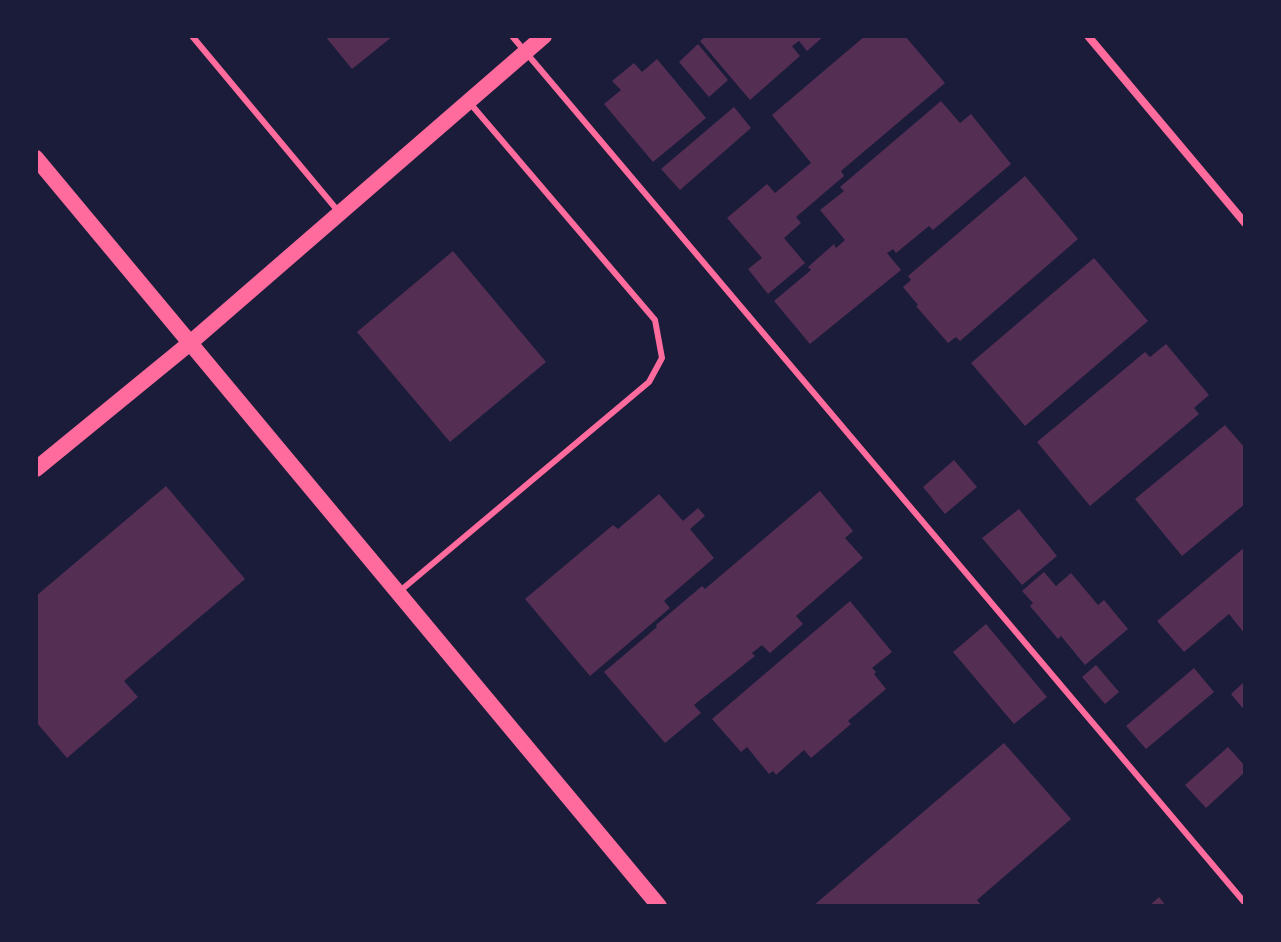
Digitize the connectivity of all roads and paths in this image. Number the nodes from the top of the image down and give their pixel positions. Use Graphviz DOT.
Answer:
graph roads {
  1 [pos="192,36"];
  2 [pos="512,36"];
  3 [pos="544,36"];
  4 [pos="1088,36"];
  5 [pos="525,53"];
  6 [pos="469,102"];
  7 [pos="36,158"];
  8 [pos="340,213"];
  9 [pos="1245,223"];
  10 [pos="190,343"];
  11 [pos="36,469"];
  12 [pos="397,593"];
  13 [pos="1245,903"];
  14 [pos="659,906"];
  1 -- 8 [label="lane"];
  2 -- 5 [label="lane"];
  3 -- 5 [label="main road"];
  4 -- 9 [label="street"];
  5 -- 6 [label="main road"];
  5 -- 13 [label="lane"];
  6 -- 8 [label="main road"];
  6 -- 12 [label="lane"];
  7 -- 10 [label="main road"];
  8 -- 10 [label="main road"];
  10 -- 11 [label="main road"];
  10 -- 12 [label="main road"];
  12 -- 14 [label="main road"];
}
